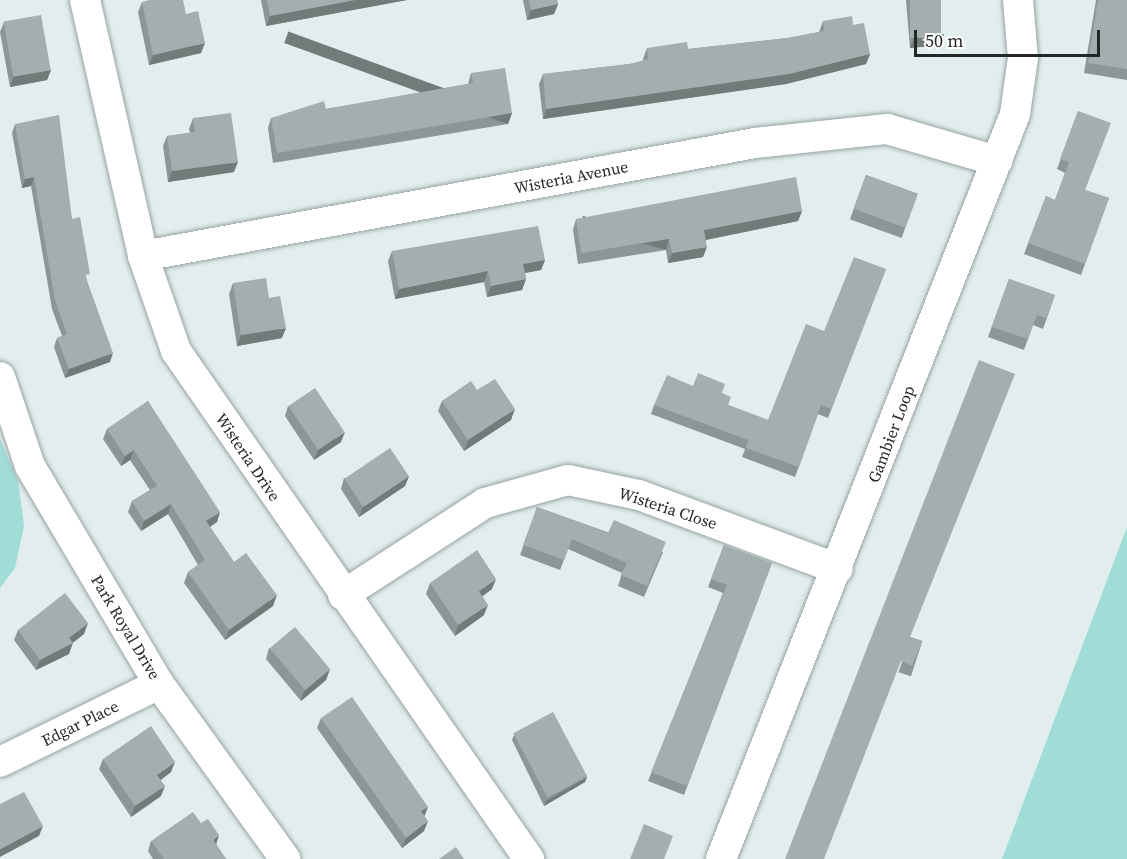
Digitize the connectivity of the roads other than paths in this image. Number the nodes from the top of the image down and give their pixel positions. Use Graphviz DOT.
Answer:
graph roads {
  1 [pos="86,0"];
  2 [pos="1018,0"];
  3 [pos="997,161"];
  4 [pos="143,256"];
  5 [pos="0,377"];
  6 [pos="838,569"];
  7 [pos="343,596"];
  8 [pos="159,684"];
  9 [pos="0,762"];
  10 [pos="285,859"];
  11 [pos="528,859"];
  12 [pos="722,859"];
  1 -- 4 [label="street, Wisteria Drive"];
  2 -- 3 [label="street, Gambier Loop"];
  3 -- 4 [label="street, Wisteria Avenue"];
  3 -- 6 [label="street, Gambier Loop"];
  4 -- 7 [label="street, Wisteria Drive"];
  5 -- 8 [label="street, Park Royal Drive"];
  6 -- 7 [label="street, Wisteria Close"];
  6 -- 12 [label="street, Gambier Loop"];
  7 -- 11 [label="street, Wisteria Drive"];
  8 -- 9 [label="street, Edgar Place"];
  8 -- 10 [label="street, Park Royal Drive"];
}
